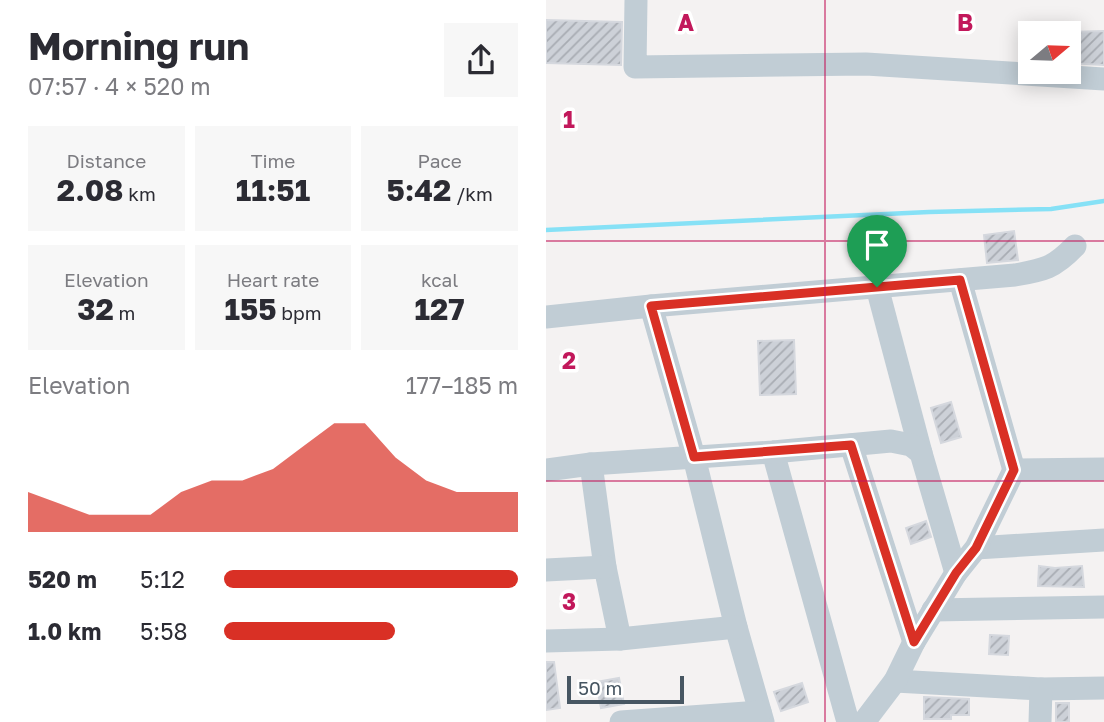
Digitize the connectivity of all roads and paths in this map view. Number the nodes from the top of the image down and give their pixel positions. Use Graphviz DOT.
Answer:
graph roads {
  1 [pos="636,0"];
  2 [pos="1104,79"];
  3 [pos="1075,246"];
  4 [pos="960,280"];
  5 [pos="877,287"];
  6 [pos="651,306"];
  7 [pos="546,317"];
  8 [pos="851,445"];
  9 [pos="774,452"];
  10 [pos="921,453"];
  11 [pos="694,457"];
  12 [pos="591,464"];
  13 [pos="1104,469"];
  14 [pos="546,470"];
  15 [pos="1014,470"];
  16 [pos="1104,540"];
  17 [pos="976,548"];
  18 [pos="605,567"];
  19 [pos="546,570"];
  20 [pos="956,573"];
  21 [pos="1104,607"];
  22 [pos="933,610"];
  23 [pos="736,627"];
  24 [pos="620,639"];
  25 [pos="546,641"];
  26 [pos="914,642"];
  27 [pos="895,681"];
  28 [pos="1104,688"];
  29 [pos="1041,689"];
  30 [pos="762,717"];
  31 [pos="694,719"];
  32 [pos="624,722"];
  33 [pos="848,722"];
  34 [pos="864,722"];
  35 [pos="1040,722"];
  1 -- 2 [label="street"];
  3 -- 4 [label="street"];
  4 -- 5 [label="street"];
  4 -- 15 [label="street"];
  5 -- 6 [label="street"];
  5 -- 10 [label="street"];
  6 -- 7 [label="street"];
  6 -- 11 [label="street"];
  8 -- 9 [label="street"];
  8 -- 10 [label="street"];
  8 -- 26 [label="street"];
  9 -- 11 [label="street"];
  9 -- 33 [label="street"];
  10 -- 20 [label="street"];
  11 -- 12 [label="street"];
  11 -- 23 [label="street"];
  12 -- 14 [label="street"];
  12 -- 18 [label="street"];
  13 -- 15 [label="street"];
  15 -- 17 [label="street"];
  16 -- 17 [label="street"];
  17 -- 20 [label="street"];
  18 -- 19 [label="street"];
  18 -- 24 [label="street"];
  20 -- 22 [label="street"];
  21 -- 22 [label="street"];
  22 -- 26 [label="street"];
  23 -- 24 [label="street"];
  23 -- 30 [label="street"];
  24 -- 25 [label="street"];
  26 -- 27 [label="street"];
  27 -- 29 [label="street"];
  27 -- 34 [label="street"];
  28 -- 29 [label="street"];
  29 -- 35 [label="street"];
  30 -- 31 [label="street"];
  31 -- 32 [label="street"];
}
